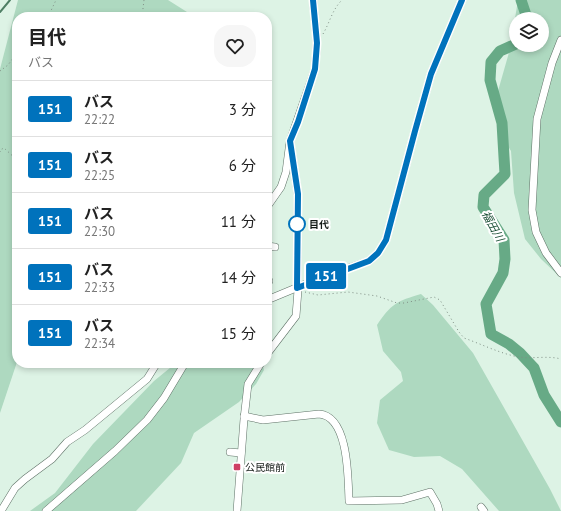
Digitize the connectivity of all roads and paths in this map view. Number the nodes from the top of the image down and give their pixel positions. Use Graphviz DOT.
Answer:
graph roads {
  1 [pos="56,0"];
  2 [pos="144,0"];
  3 [pos="313,0"];
  4 [pos="342,0"];
  5 [pos="462,0"];
  6 [pos="50,12"];
  7 [pos="143,12"];
  8 [pos="561,40"];
  9 [pos="317,43"];
  10 [pos="12,60"];
  11 [pos="0,71"];
  12 [pos="290,141"];
  13 [pos="0,152"];
  14 [pos="12,155"];
  15 [pos="272,200"];
  16 [pos="272,247"];
  17 [pos="275,247"];
  18 [pos="561,274"];
  19 [pos="298,289"];
  20 [pos="272,298"];
  21 [pos="272,347"];
  22 [pos="561,359"];
  23 [pos="154,368"];
  24 [pos="182,368"];
  25 [pos="258,368"];
  26 [pos="244,416"];
  27 [pos="230,452"];
  28 [pos="241,453"];
  29 [pos="1,511"];
  30 [pos="46,511"];
  31 [pos="237,511"];
  32 [pos="439,511"];
  1 -- 6 [label="path"];
  2 -- 7 [label="path"];
  3 -- 9 [label="street"];
  4 -- 9 [label="path"];
  5 -- 19 [label="street"];
  8 -- 18 [label="street"];
  9 -- 12 [label="street"];
  10 -- 11 [label="path"];
  12 -- 15 [label="street"];
  12 -- 19 [label="street"];
  13 -- 14 [label="path"];
  16 -- 17 [label="street"];
  19 -- 20 [label="street"];
  19 -- 21 [label="street"];
  19 -- 22 [label="path"];
  23 -- 29 [label="street"];
  24 -- 30 [label="street"];
  25 -- 26 [label="street"];
  26 -- 28 [label="street"];
  26 -- 32 [label="street"];
  27 -- 28 [label="street"];
  28 -- 31 [label="street"];
}
